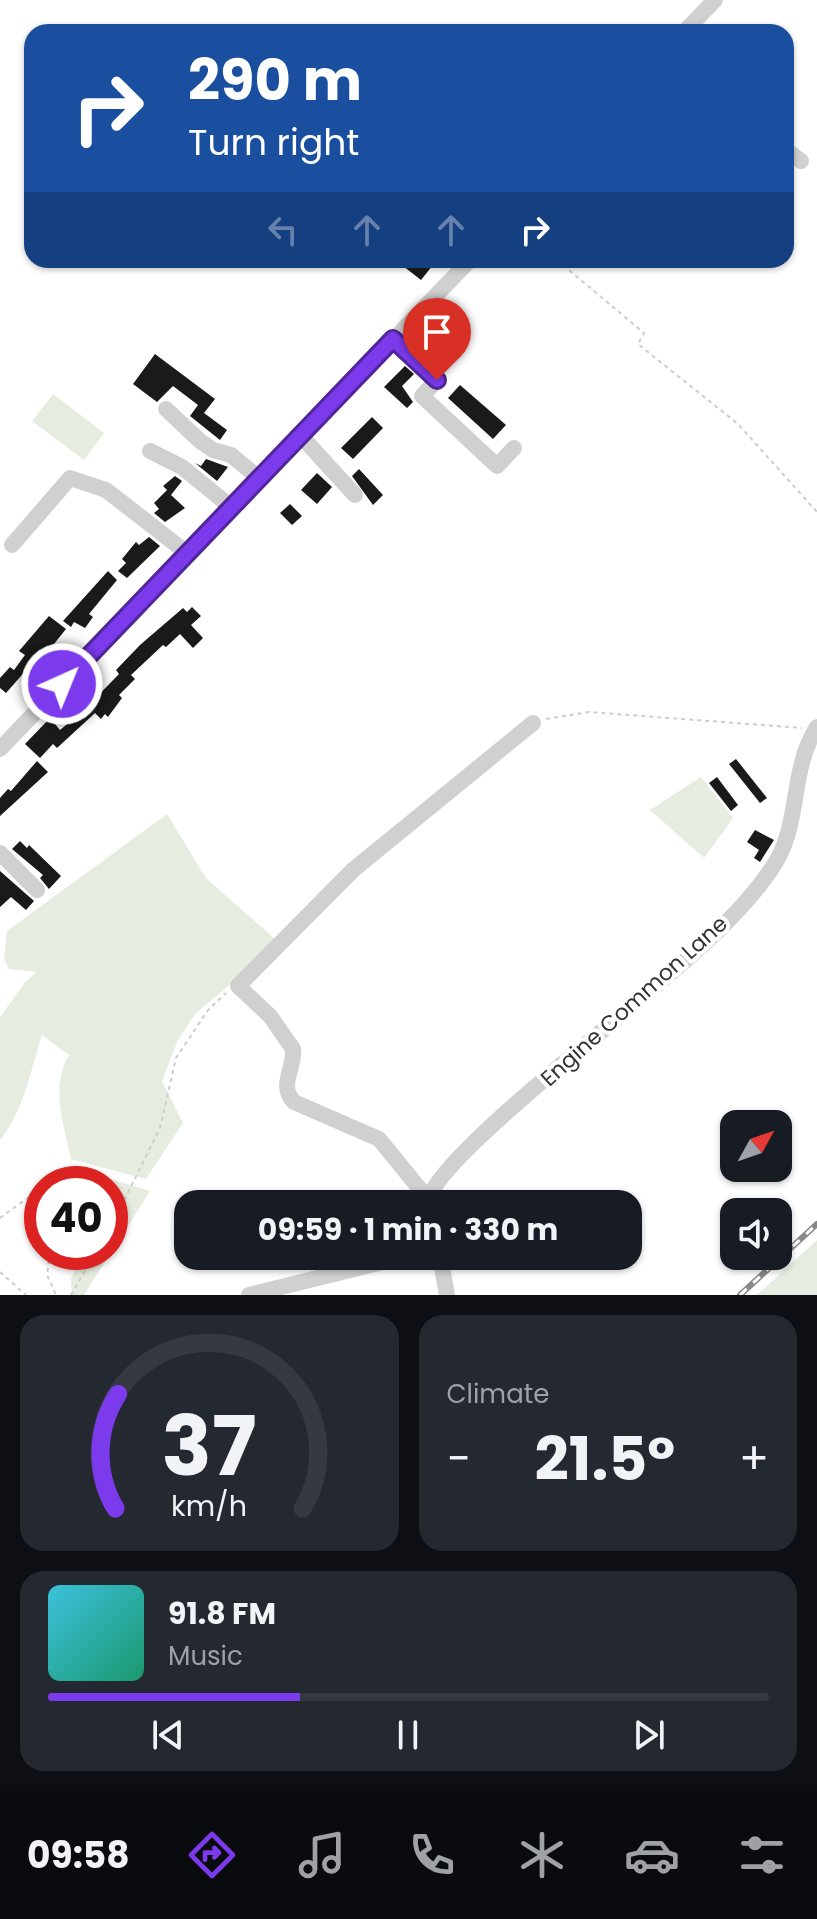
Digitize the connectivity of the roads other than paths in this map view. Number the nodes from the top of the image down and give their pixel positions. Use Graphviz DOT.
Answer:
graph roads {
  1 [pos="715,0"];
  2 [pos="692,24"];
  3 [pos="794,156"];
  4 [pos="801,161"];
  5 [pos="462,268"];
  6 [pos="393,339"];
  7 [pos="166,409"];
  8 [pos="300,435"];
  9 [pos="514,448"];
  10 [pos="150,451"];
  11 [pos="259,478"];
  12 [pos="355,495"];
  13 [pos="231,507"];
  14 [pos="12,545"];
  15 [pos="187,553"];
  16 [pos="533,723"];
  17 [pos="816,728"];
  18 [pos="0,749"];
  19 [pos="0,853"];
  20 [pos="37,890"];
  21 [pos="420,1190"];
  22 [pos="433,1190"];
  23 [pos="350,1270"];
  24 [pos="443,1270"];
  25 [pos="249,1295"];
  26 [pos="447,1295"];
  1 -- 2 [label="street"];
  3 -- 4 [label="street"];
  5 -- 6 [label="street"];
  6 -- 8 [label="street"];
  6 -- 9 [label="street"];
  7 -- 11 [label="street"];
  8 -- 11 [label="street"];
  8 -- 12 [label="street"];
  10 -- 13 [label="street"];
  11 -- 13 [label="street"];
  13 -- 15 [label="street"];
  14 -- 15 [label="street"];
  15 -- 18 [label="street"];
  16 -- 21 [label="street"];
  17 -- 22 [label="street, Engine Common Lane"];
  19 -- 20 [label="street"];
  23 -- 25 [label="street"];
  24 -- 26 [label="street"];
}
